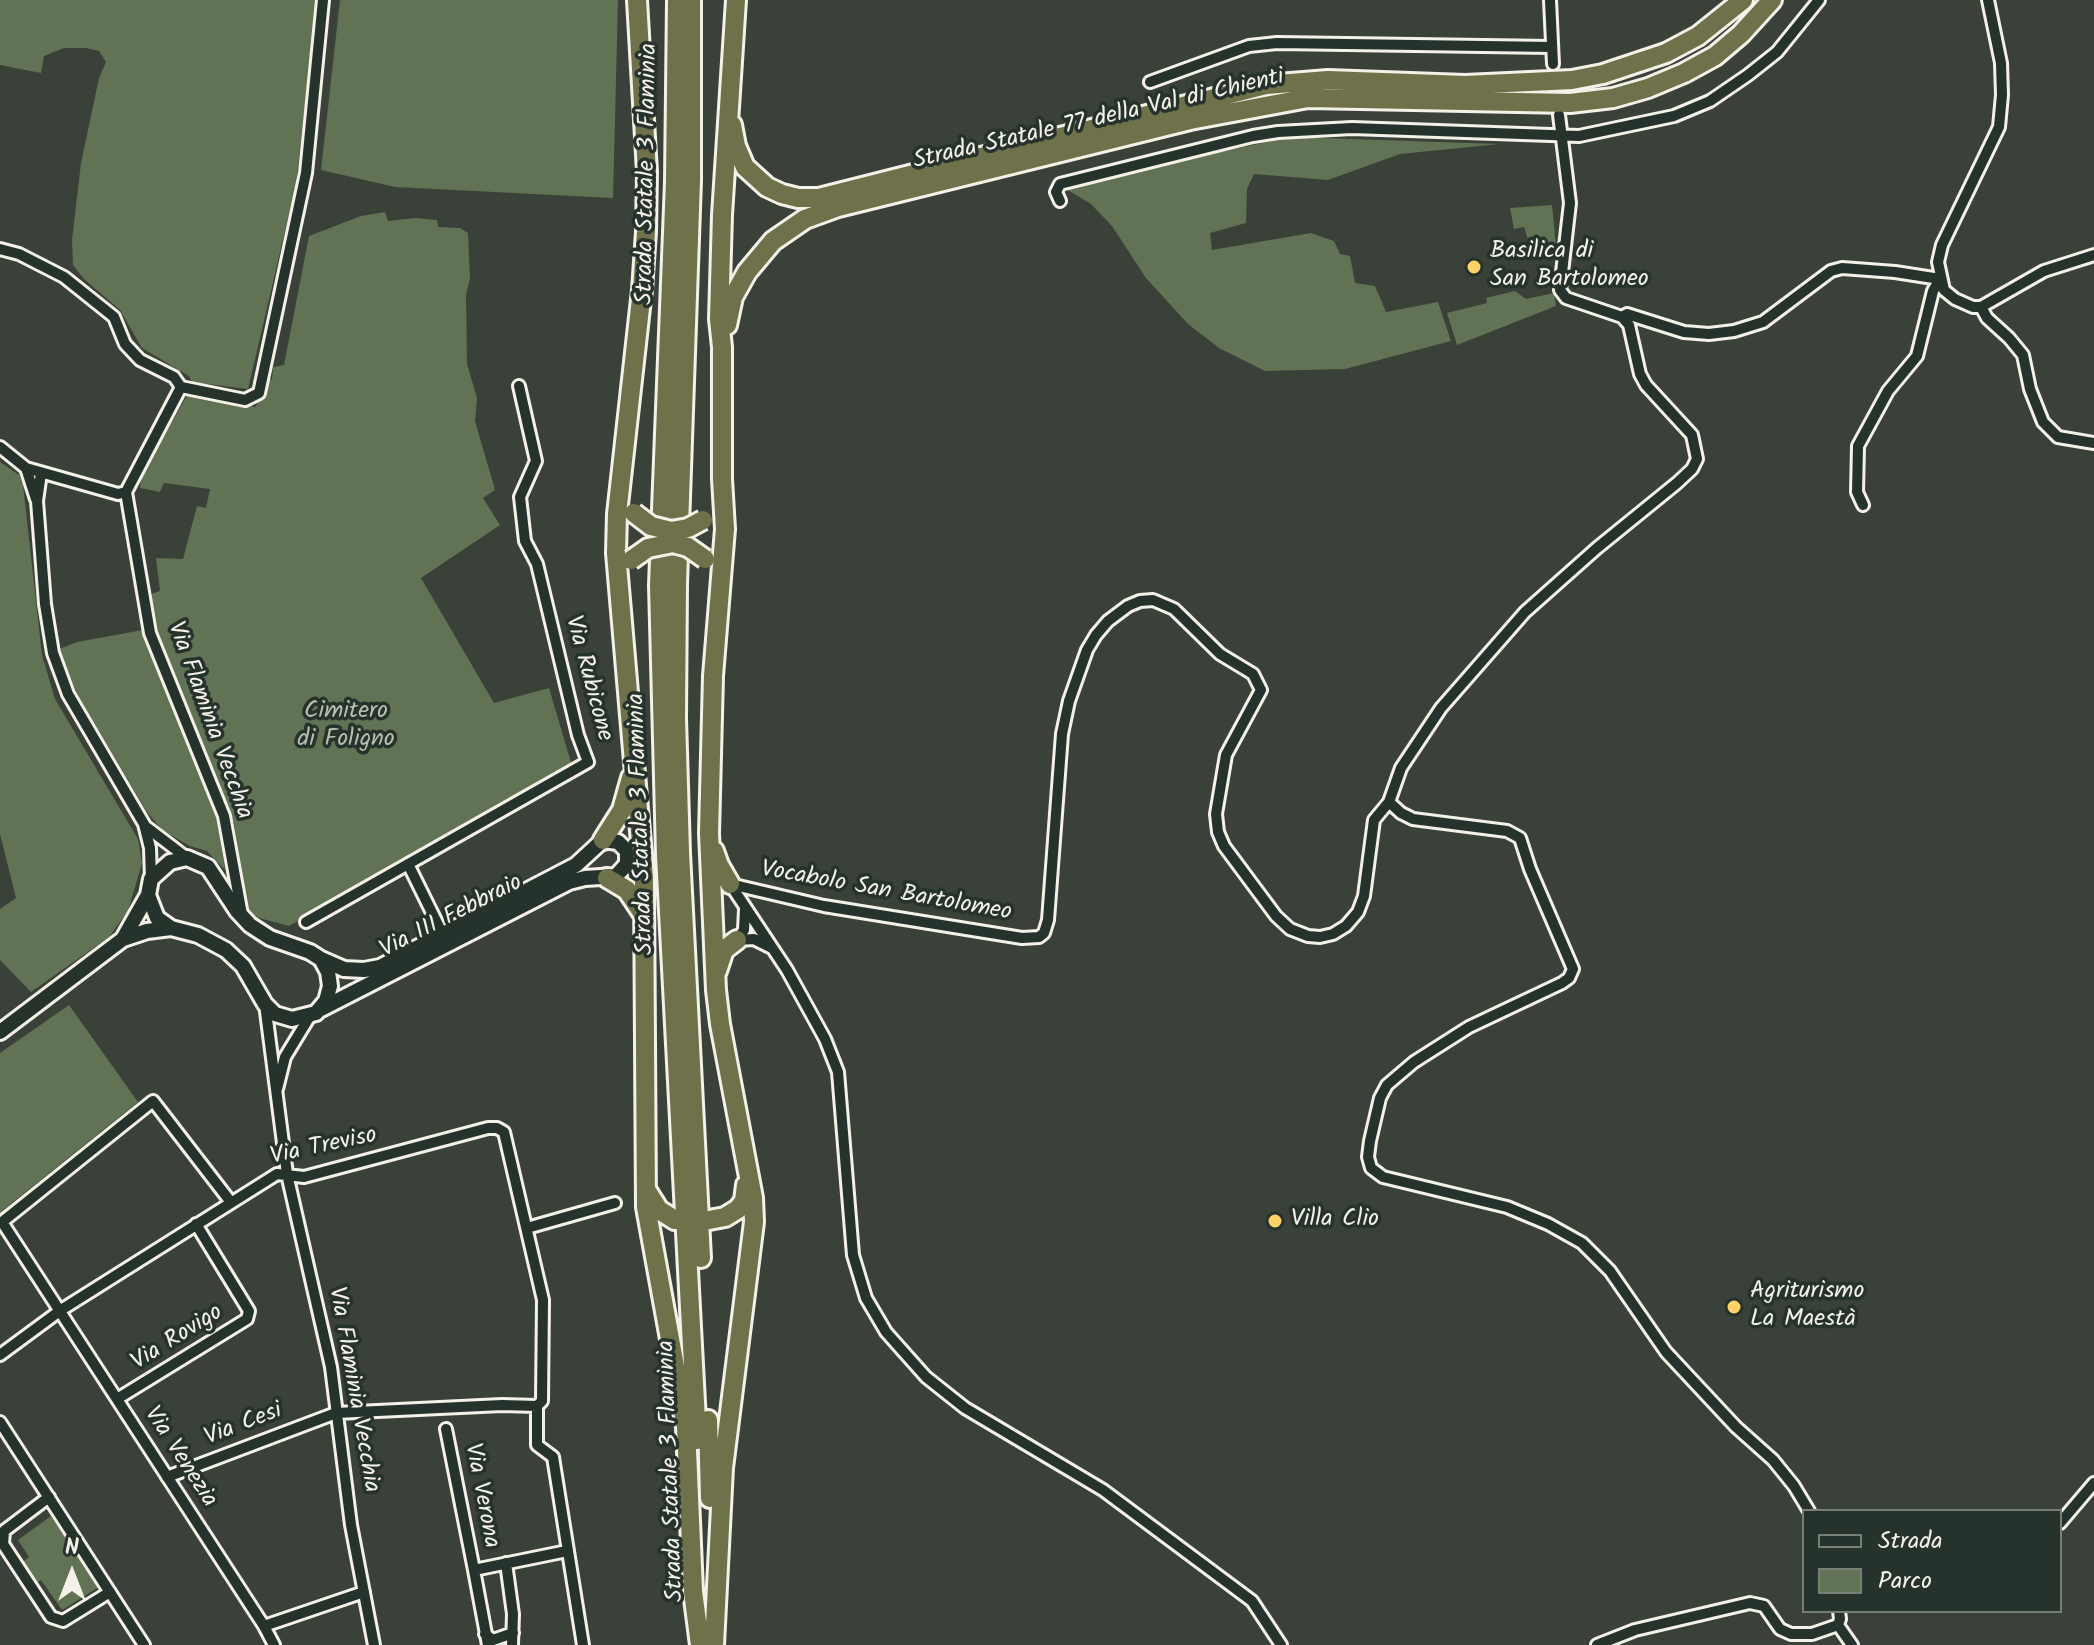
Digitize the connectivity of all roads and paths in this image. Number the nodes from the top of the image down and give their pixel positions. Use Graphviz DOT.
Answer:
graph roads {
  1 [pos="323,0"];
  2 [pos="637,0"];
  3 [pos="677,0"];
  4 [pos="691,0"];
  5 [pos="736,0"];
  6 [pos="1550,0"];
  7 [pos="1743,0"];
  8 [pos="1772,0"];
  9 [pos="1819,0"];
  10 [pos="1988,0"];
  11 [pos="1552,47"];
  12 [pos="1553,64"];
  13 [pos="1150,82"];
  14 [pos="730,110"];
  15 [pos="1559,115"];
  16 [pos="1562,137"];
  17 [pos="1060,201"];
  18 [pos="0,249"];
  19 [pos="2094,255"];
  20 [pos="1940,279"];
  21 [pos="1981,307"];
  22 [pos="1622,317"];
  23 [pos="722,347"];
  24 [pos="519,386"];
  25 [pos="181,387"];
  26 [pos="2094,443"];
  27 [pos="0,447"];
  28 [pos="26,468"];
  29 [pos="41,473"];
  30 [pos="722,479"];
  31 [pos="620,486"];
  32 [pos="126,492"];
  33 [pos="37,501"];
  34 [pos="1863,505"];
  35 [pos="617,578"];
  36 [pos="720,582"];
  37 [pos="634,751"];
  38 [pos="1389,802"];
  39 [pos="144,824"];
  40 [pos="709,833"];
  41 [pos="603,840"];
  42 [pos="187,858"];
  43 [pos="408,864"];
  44 [pos="607,878"];
  45 [pos="151,879"];
  46 [pos="730,884"];
  47 [pos="148,895"];
  48 [pos="744,906"];
  49 [pos="243,918"];
  50 [pos="644,920"];
  51 [pos="306,922"];
  52 [pos="171,928"];
  53 [pos="442,933"];
  54 [pos="123,939"];
  55 [pos="737,940"];
  56 [pos="774,949"];
  57 [pos="321,959"];
  58 [pos="716,990"];
  59 [pos="265,1004"];
  60 [pos="315,1013"];
  61 [pos="0,1032"];
  62 [pos="276,1095"];
  63 [pos="747,1170"];
  64 [pos="287,1174"];
  65 [pos="646,1189"];
  66 [pos="230,1201"];
  67 [pos="615,1203"];
  68 [pos="675,1220"];
  69 [pos="709,1220"];
  70 [pos="196,1224"];
  71 [pos="527,1228"];
  72 [pos="61,1310"];
  73 [pos="2,1350"];
  74 [pos="117,1399"];
  75 [pos="537,1406"];
  76 [pos="336,1413"];
  77 [pos="0,1422"];
  78 [pos="446,1429"];
  79 [pos="167,1477"];
  80 [pos="2094,1483"];
  81 [pos="49,1497"];
  82 [pos="1808,1509"];
  83 [pos="2062,1521"];
  84 [pos="567,1551"];
  85 [pos="506,1563"];
  86 [pos="474,1570"];
  87 [pos="110,1592"];
  88 [pos="364,1592"];
  89 [pos="1839,1613"];
  90 [pos="1838,1625"];
  91 [pos="264,1626"];
  92 [pos="513,1633"];
  93 [pos="487,1640"];
  94 [pos="144,1645"];
  95 [pos="274,1645"];
  96 [pos="374,1645"];
  97 [pos="512,1645"];
  98 [pos="583,1645"];
  99 [pos="700,1645"];
  100 [pos="714,1645"];
  101 [pos="1281,1645"];
  102 [pos="1597,1645"];
  103 [pos="1852,1645"];
  1 -- 25 [label="street"];
  2 -- 31 [label="highway"];
  3 -- 99 [label="highway, Strada Statale 3 Flaminia"];
  4 -- 100 [label="highway, Strada Statale 3 Flaminia"];
  5 -- 14 [label="highway"];
  6 -- 11 [label="street"];
  7 -- 14 [label="highway, Strada Statale 77 della Val di Chienti"];
  8 -- 23 [label="highway, Strada Statale 77 della Val di Chienti"];
  9 -- 16 [label="street"];
  10 -- 20 [label="street"];
  11 -- 12 [label="street"];
  11 -- 13 [label="street"];
  14 -- 23 [label="highway"];
  15 -- 16 [label="street"];
  16 -- 17 [label="street"];
  16 -- 22 [label="street"];
  18 -- 25 [label="street"];
  19 -- 21 [label="street"];
  20 -- 21 [label="street"];
  20 -- 22 [label="street"];
  20 -- 34 [label="street"];
  21 -- 26 [label="street"];
  22 -- 38 [label="street, Vocabolo San Bartolomeo"];
  23 -- 30 [label="highway"];
  24 -- 43 [label="street, Via Rubicone"];
  25 -- 32 [label="street"];
  27 -- 28 [label="street"];
  28 -- 29 [label="street"];
  28 -- 33 [label="street"];
  29 -- 32 [label="street"];
  29 -- 33 [label="street"];
  30 -- 31 [label="highway, bridge"];
  30 -- 36 [label="highway"];
  31 -- 35 [label="highway"];
  32 -- 49 [label="street, Via Flaminia Vecchia"];
  33 -- 39 [label="street"];
  35 -- 36 [label="highway, bridge"];
  35 -- 37 [label="highway"];
  36 -- 40 [label="highway"];
  37 -- 41 [label="highway"];
  37 -- 50 [label="highway"];
  38 -- 46 [label="street, Vocabolo San Bartolomeo"];
  38 -- 82 [label="street"];
  39 -- 42 [label="street"];
  39 -- 45 [label="street"];
  40 -- 46 [label="highway"];
  40 -- 58 [label="highway"];
  41 -- 44 [label="main road"];
  41 -- 53 [label="main road"];
  42 -- 45 [label="main road"];
  42 -- 49 [label="main road"];
  43 -- 51 [label="street, Via Rubicone"];
  43 -- 53 [label="street"];
  44 -- 50 [label="highway"];
  44 -- 60 [label="main road, Via III Febbraio"];
  45 -- 47 [label="main road"];
  46 -- 48 [label="street"];
  47 -- 52 [label="main road"];
  47 -- 54 [label="main road"];
  48 -- 55 [label="street"];
  48 -- 56 [label="street"];
  49 -- 57 [label="main road"];
  50 -- 65 [label="highway"];
  52 -- 54 [label="main road"];
  52 -- 59 [label="main road, Via Flaminia Vecchia"];
  53 -- 57 [label="main road"];
  54 -- 61 [label="main road"];
  55 -- 56 [label="street"];
  55 -- 58 [label="highway"];
  56 -- 101 [label="street"];
  57 -- 60 [label="main road, Via Flaminia Vecchia"];
  58 -- 63 [label="highway"];
  59 -- 60 [label="main road"];
  59 -- 62 [label="street, Via Flaminia Vecchia"];
  60 -- 62 [label="street, Via Flaminia Vecchia"];
  62 -- 64 [label="street, Via Flaminia Vecchia"];
  63 -- 69 [label="highway"];
  63 -- 100 [label="highway"];
  64 -- 66 [label="street, Via Treviso"];
  64 -- 71 [label="street, Via Treviso"];
  64 -- 76 [label="street, Via Flaminia Vecchia"];
  65 -- 68 [label="highway"];
  65 -- 99 [label="highway"];
  66 -- 70 [label="street, Via Treviso"];
  66 -- 72 [label="street, Via Venezia"];
  67 -- 71 [label="street"];
  70 -- 72 [label="street, Via Treviso"];
  70 -- 74 [label="street, Via Rovigo"];
  71 -- 75 [label="street, Via Treviso"];
  72 -- 73 [label="street, Via Treviso"];
  72 -- 74 [label="street, Via Venezia"];
  74 -- 79 [label="street, Via Venezia"];
  75 -- 76 [label="street"];
  75 -- 84 [label="street"];
  76 -- 79 [label="street, Via Cesi"];
  76 -- 88 [label="street, Via Flaminia Vecchia"];
  77 -- 81 [label="street"];
  78 -- 86 [label="street, Via Verona"];
  79 -- 91 [label="street, Via Venezia"];
  80 -- 83 [label="street"];
  81 -- 87 [label="street"];
  81 -- 87 [label="street"];
  84 -- 85 [label="street, Via Verona"];
  84 -- 98 [label="street"];
  85 -- 86 [label="street, Via Verona"];
  85 -- 92 [label="street, Via Verona"];
  86 -- 93 [label="street, Via Verona"];
  87 -- 94 [label="street"];
  88 -- 91 [label="street"];
  88 -- 96 [label="street, Via Flaminia Vecchia"];
  89 -- 90 [label="street"];
  90 -- 102 [label="street"];
  90 -- 103 [label="street"];
  91 -- 95 [label="street, Via Venezia"];
  92 -- 93 [label="street, Via Verona"];
  92 -- 97 [label="street, Via Verona"];
}
